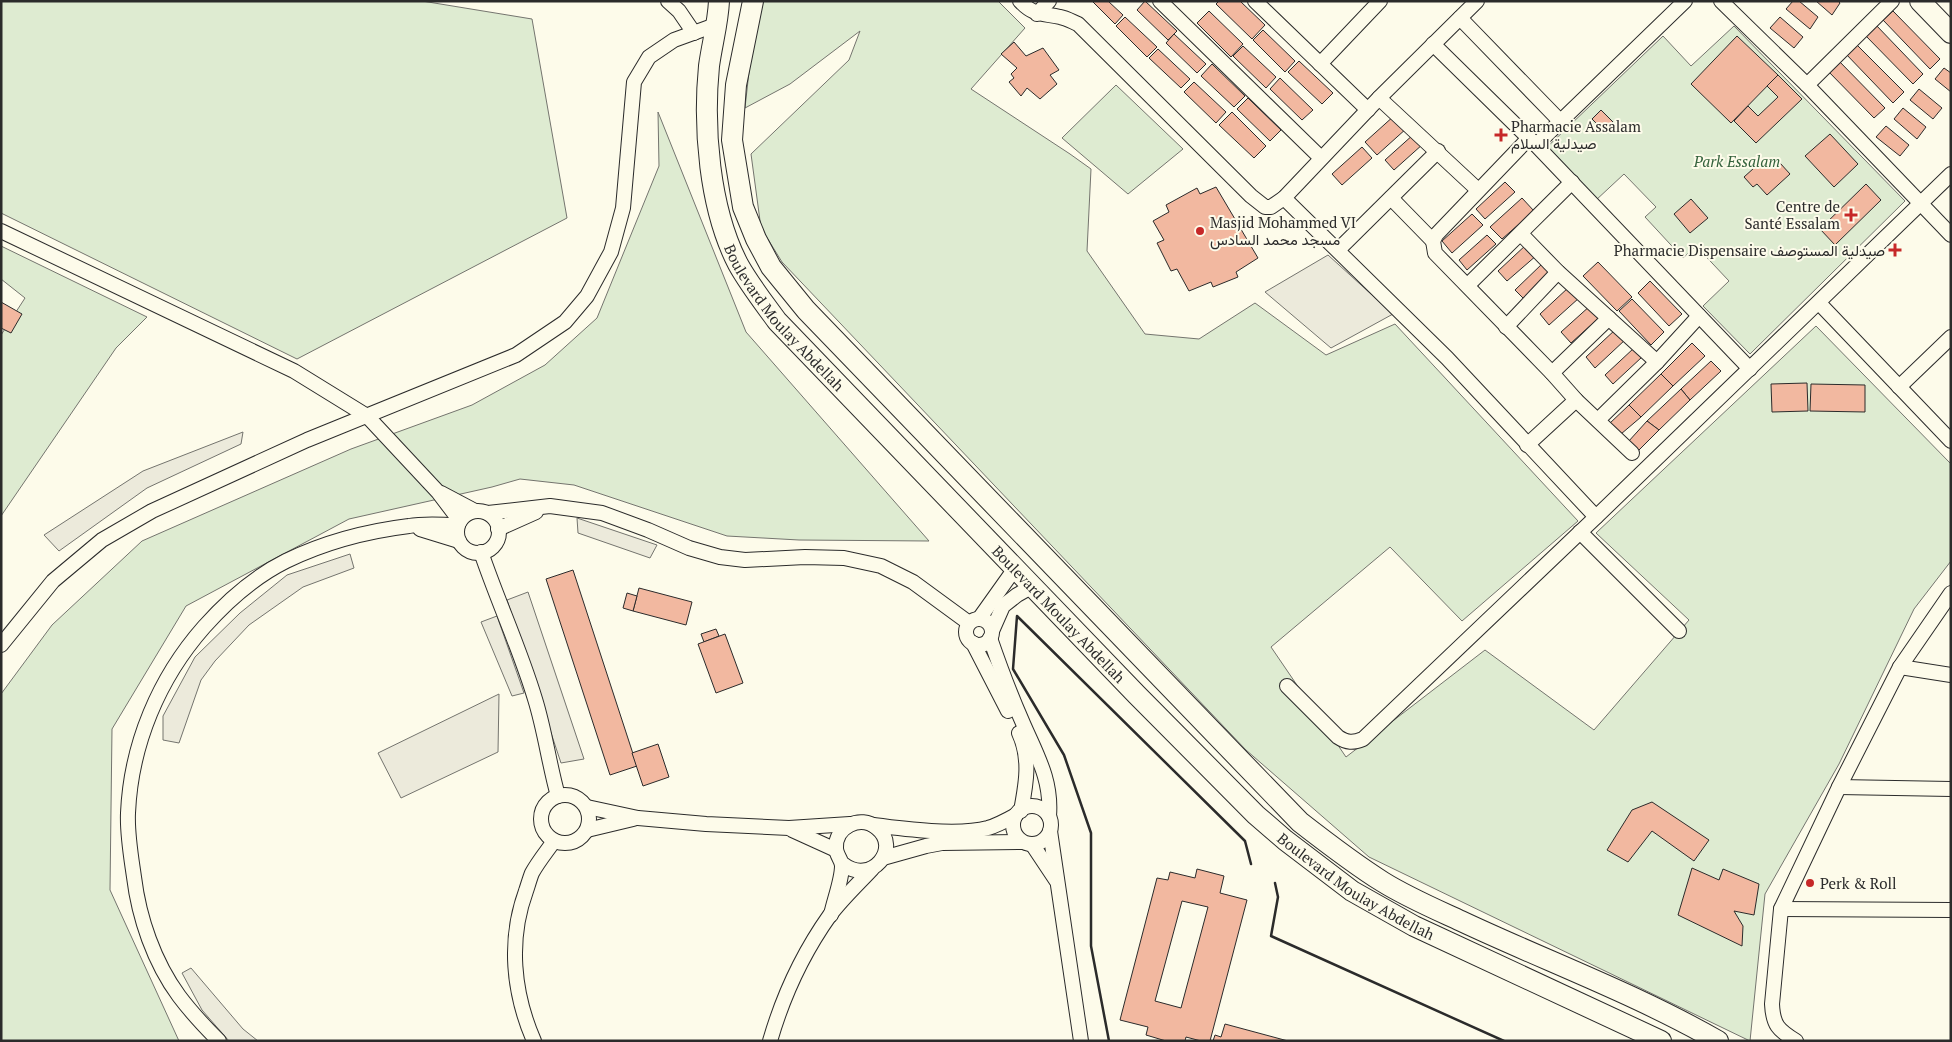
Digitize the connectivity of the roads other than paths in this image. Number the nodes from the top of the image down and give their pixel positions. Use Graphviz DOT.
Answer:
graph roads {
  1 [pos="668,1"];
  2 [pos="720,1"];
  3 [pos="753,1"];
  4 [pos="1020,1"];
  5 [pos="1049,1"];
  6 [pos="1160,1"];
  7 [pos="1255,1"];
  8 [pos="1380,1"];
  9 [pos="1685,1"];
  10 [pos="1721,1"];
  11 [pos="1892,1"];
  12 [pos="1920,1"];
  13 [pos="1475,2"];
  14 [pos="1037,14"];
  15 [pos="1460,18"];
  16 [pos="718,24"];
  17 [pos="694,33"];
  18 [pos="1951,33"];
  19 [pos="1433,44"];
  20 [pos="1320,64"];
  21 [pos="1807,85"];
  22 [pos="1379,98"];
  23 [pos="1368,110"];
  24 [pos="1561,122"];
  25 [pos="1532,141"];
  26 [pos="1438,151"];
  27 [pos="1321,158"];
  28 [pos="1951,174"];
  29 [pos="1572,182"];
  30 [pos="1478,190"];
  31 [pos="1284,198"];
  32 [pos="1391,198"];
  33 [pos="1921,204"];
  34 [pos="1,231"];
  35 [pos="1521,234"];
  36 [pos="1951,235"];
  37 [pos="1433,241"];
  38 [pos="1338,250"];
  39 [pos="1558,272"];
  40 [pos="1468,285"];
  41 [pos="1818,303"];
  42 [pos="1699,316"];
  43 [pos="1609,318"];
  44 [pos="1506,326"];
  45 [pos="1951,337"];
  46 [pos="1657,362"];
  47 [pos="1750,369"];
  48 [pos="1552,373"];
  49 [pos="1899,387"];
  50 [pos="1576,400"];
  51 [pos="367,416"];
  52 [pos="1598,420"];
  53 [pos="1951,441"];
  54 [pos="1527,445"];
  55 [pos="1632,453"];
  56 [pos="438,492"];
  57 [pos="550,506"];
  58 [pos="481,512"];
  59 [pos="1596,517"];
  60 [pos="459,523"];
  61 [pos="410,525"];
  62 [pos="498,529"];
  63 [pos="1580,532"];
  64 [pos="459,541"];
  65 [pos="481,552"];
  66 [pos="1016,567"];
  67 [pos="1033,586"];
  68 [pos="1951,593"];
  69 [pos="974,621"];
  70 [pos="1679,630"];
  71 [pos="991,634"];
  72 [pos="973,643"];
  73 [pos="2,644"];
  74 [pos="1900,667"];
  75 [pos="1951,675"];
  76 [pos="1287,686"];
  77 [pos="1839,787"];
  78 [pos="1951,789"];
  79 [pos="558,796"];
  80 [pos="587,807"];
  81 [pos="1018,813"];
  82 [pos="1049,816"];
  83 [pos="638,818"];
  84 [pos="850,824"];
  85 [pos="873,825"];
  86 [pos="789,828"];
  87 [pos="587,830"];
  88 [pos="1050,831"];
  89 [pos="554,841"];
  90 [pos="1027,843"];
  91 [pos="836,850"];
  92 [pos="883,858"];
  93 [pos="843,864"];
  94 [pos="872,869"];
  95 [pos="1060,885"];
  96 [pos="1781,908"];
  97 [pos="1951,910"];
  98 [pos="830,914"];
  99 [pos="1659,1040"];
  100 [pos="219,1041"];
  101 [pos="534,1041"];
  102 [pos="770,1041"];
  103 [pos="1082,1041"];
  104 [pos="1718,1041"];
  105 [pos="1796,1041"];
  1 -- 17 [label="street"];
  2 -- 16 [label="main road, Boulevard Moulay Abdellah"];
  3 -- 104 [label="main road, Boulevard Moulay Abdellah"];
  4 -- 14 [label="street"];
  5 -- 14 [label="street"];
  6 -- 27 [label="street"];
  7 -- 20 [label="street"];
  8 -- 20 [label="street"];
  9 -- 24 [label="street"];
  10 -- 21 [label="street"];
  11 -- 21 [label="street"];
  12 -- 18 [label="main road"];
  13 -- 15 [label="street"];
  14 -- 31 [label="street"];
  15 -- 19 [label="street"];
  15 -- 24 [label="street"];
  16 -- 17 [label="street"];
  16 -- 66 [label="main road, Boulevard Moulay Abdellah"];
  17 -- 51 [label="street"];
  19 -- 22 [label="street"];
  19 -- 25 [label="street"];
  20 -- 23 [label="street"];
  21 -- 33 [label="street"];
  22 -- 23 [label="street"];
  22 -- 26 [label="street"];
  23 -- 27 [label="street"];
  24 -- 25 [label="street"];
  25 -- 29 [label="street"];
  25 -- 30 [label="street"];
  26 -- 30 [label="street"];
  26 -- 32 [label="street"];
  27 -- 31 [label="street"];
  28 -- 33 [label="street"];
  29 -- 35 [label="street"];
  29 -- 42 [label="street"];
  30 -- 37 [label="street"];
  31 -- 38 [label="street"];
  32 -- 37 [label="street"];
  32 -- 38 [label="street"];
  33 -- 36 [label="street"];
  33 -- 41 [label="street"];
  34 -- 51 [label="street"];
  35 -- 39 [label="street"];
  35 -- 40 [label="street"];
  37 -- 40 [label="street"];
  38 -- 54 [label="street"];
  39 -- 43 [label="street"];
  39 -- 44 [label="street"];
  40 -- 44 [label="street"];
  41 -- 47 [label="street"];
  41 -- 49 [label="street"];
  42 -- 46 [label="street"];
  42 -- 47 [label="street"];
  43 -- 46 [label="street"];
  43 -- 48 [label="street"];
  44 -- 48 [label="street"];
  45 -- 49 [label="street"];
  46 -- 52 [label="street"];
  47 -- 59 [label="street"];
  48 -- 50 [label="street"];
  49 -- 53 [label="street"];
  50 -- 52 [label="street"];
  50 -- 54 [label="street"];
  51 -- 56 [label="street"];
  51 -- 73 [label="street"];
  52 -- 55 [label="street"];
  54 -- 59 [label="street"];
  56 -- 58 [label="street"];
  56 -- 60 [label="street"];
  57 -- 58 [label="street"];
  57 -- 62 [label="street"];
  57 -- 69 [label="street"];
  58 -- 60 [label="street"];
  58 -- 62 [label="street"];
  59 -- 63 [label="street"];
  60 -- 61 [label="street"];
  60 -- 64 [label="street"];
  61 -- 64 [label="street"];
  61 -- 100 [label="street"];
  62 -- 65 [label="street"];
  63 -- 70 [label="street"];
  63 -- 76 [label="street"];
  64 -- 65 [label="street"];
  65 -- 79 [label="street"];
  66 -- 67 [label="main road, Boulevard Moulay Abdellah"];
  66 -- 69 [label="street"];
  67 -- 71 [label="street"];
  67 -- 99 [label="main road, Boulevard Moulay Abdellah"];
  68 -- 74 [label="street"];
  69 -- 71 [label="street"];
  69 -- 72 [label="street"];
  71 -- 72 [label="street"];
  71 -- 82 [label="street"];
  72 -- 81 [label="street"];
  74 -- 75 [label="street"];
  74 -- 77 [label="street"];
  77 -- 78 [label="street"];
  77 -- 96 [label="street"];
  79 -- 80 [label="street"];
  79 -- 89 [label="street"];
  80 -- 83 [label="street"];
  80 -- 87 [label="street"];
  81 -- 82 [label="street"];
  81 -- 85 [label="street"];
  81 -- 90 [label="street"];
  82 -- 88 [label="street"];
  83 -- 86 [label="street"];
  83 -- 87 [label="street"];
  84 -- 85 [label="street"];
  84 -- 86 [label="street"];
  84 -- 91 [label="street"];
  85 -- 92 [label="street"];
  86 -- 91 [label="street"];
  87 -- 89 [label="street"];
  88 -- 90 [label="street"];
  88 -- 95 [label="street"];
  89 -- 101 [label="street"];
  90 -- 92 [label="street"];
  90 -- 95 [label="street"];
  91 -- 93 [label="street"];
  92 -- 94 [label="street"];
  93 -- 94 [label="street"];
  93 -- 98 [label="street"];
  94 -- 98 [label="street"];
  95 -- 103 [label="street"];
  96 -- 97 [label="street"];
  96 -- 105 [label="street"];
  98 -- 102 [label="street"];
}
